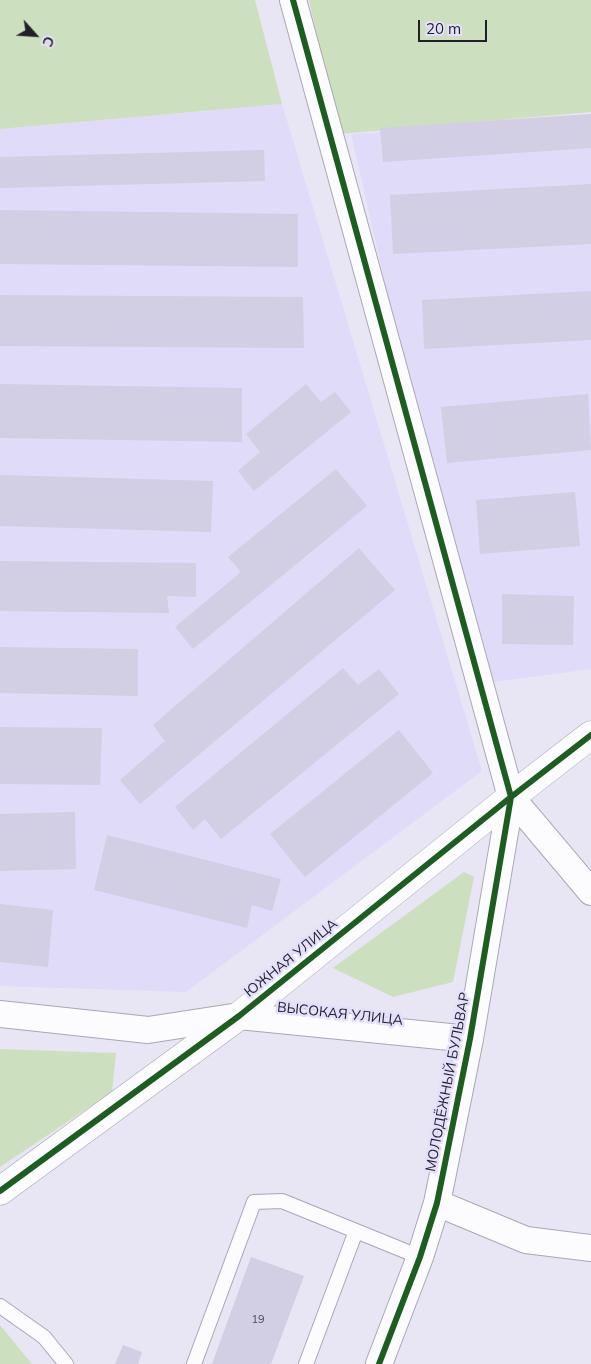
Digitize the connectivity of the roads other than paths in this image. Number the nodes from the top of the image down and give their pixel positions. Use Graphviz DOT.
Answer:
graph roads {
  1 [pos="293,0"];
  2 [pos="591,735"];
  3 [pos="511,797"];
  4 [pos="591,892"];
  5 [pos="0,1014"];
  6 [pos="239,1016"];
  7 [pos="470,1039"];
  8 [pos="0,1191"];
  9 [pos="437,1203"];
  10 [pos="356,1231"];
  11 [pos="591,1248"];
  12 [pos="420,1257"];
  13 [pos="0,1306"];
  14 [pos="66,1364"];
  15 [pos="194,1364"];
  16 [pos="306,1364"];
  17 [pos="379,1364"];
  1 -- 3 [label="street"];
  2 -- 3 [label="street, ЮЖНАЯ УЛИЦА"];
  3 -- 4 [label="street"];
  3 -- 6 [label="street, ЮЖНАЯ УЛИЦА"];
  3 -- 7 [label="street, МОЛОДЁЖНЫЙ БУЛЬВАР"];
  5 -- 6 [label="street, ВЫСОКАЯ УЛИЦА"];
  6 -- 7 [label="street, ВЫСОКАЯ УЛИЦА"];
  6 -- 8 [label="street, ЮЖНАЯ УЛИЦА"];
  7 -- 9 [label="street, МОЛОДЁЖНЫЙ БУЛЬВАР"];
  9 -- 11 [label="street"];
  9 -- 12 [label="street, МОЛОДЁЖНЫЙ БУЛЬВАР"];
  10 -- 12 [label="lane"];
  10 -- 15 [label="lane"];
  10 -- 16 [label="lane"];
  12 -- 17 [label="street, МОЛОДЁЖНЫЙ БУЛЬВАР"];
  13 -- 14 [label="lane"];
}
